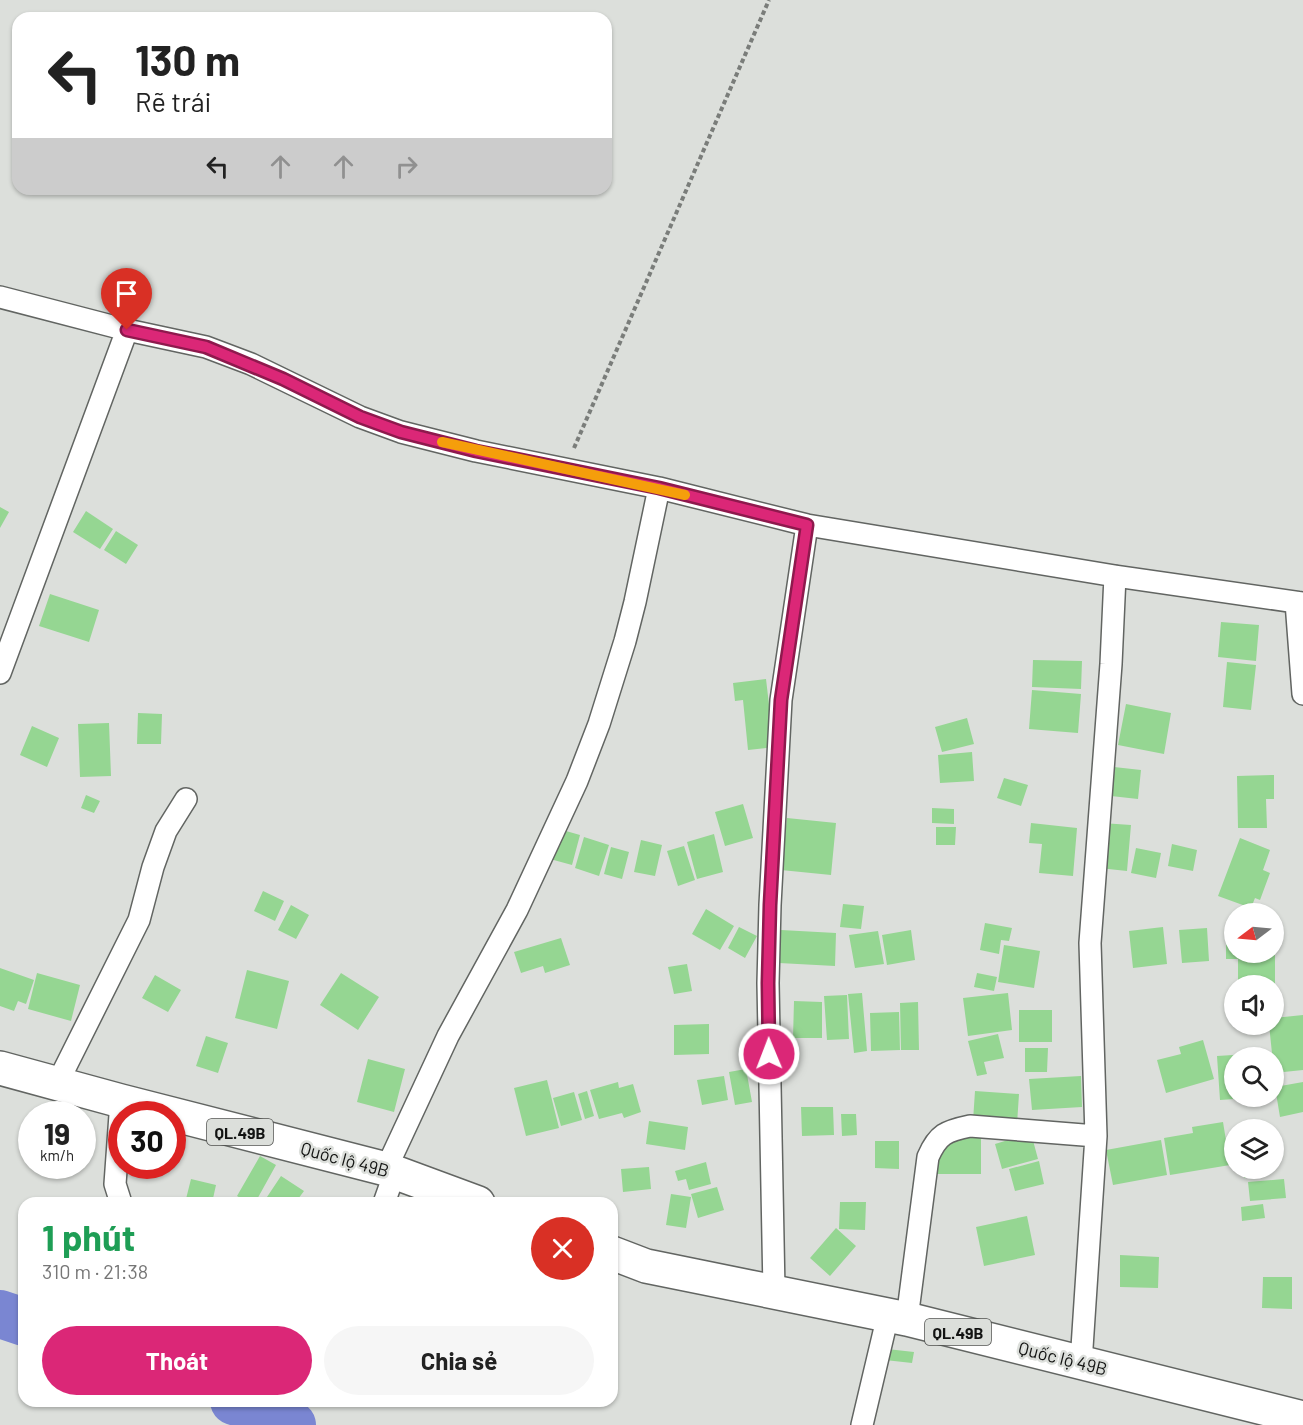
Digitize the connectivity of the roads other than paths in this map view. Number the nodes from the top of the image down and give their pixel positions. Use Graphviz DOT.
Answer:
graph roads {
  1 [pos="0,297"];
  2 [pos="127,330"];
  3 [pos="659,488"];
  4 [pos="807,525"];
  5 [pos="1115,576"];
  6 [pos="1300,602"];
  7 [pos="0,673"];
  8 [pos="1303,694"];
  9 [pos="186,799"];
  10 [pos="0,1068"];
  11 [pos="57,1084"];
  12 [pos="121,1101"];
  13 [pos="186,1118"];
  14 [pos="1096,1136"];
  15 [pos="391,1171"];
  16 [pos="115,1179"];
  17 [pos="120,1197"];
  18 [pos="385,1197"];
  19 [pos="462,1197"];
  20 [pos="618,1255"];
  21 [pos="774,1291"];
  22 [pos="898,1317"];
  23 [pos="1081,1363"];
  24 [pos="1303,1418"];
  25 [pos="862,1425"];
  1 -- 2 [label="street"];
  2 -- 3 [label="street"];
  2 -- 7 [label="street"];
  3 -- 4 [label="street"];
  3 -- 15 [label="street"];
  4 -- 5 [label="street"];
  4 -- 21 [label="street"];
  5 -- 6 [label="street"];
  5 -- 14 [label="street"];
  6 -- 8 [label="street"];
  9 -- 11 [label="street"];
  10 -- 11 [label="main road, Quốc lộ 49B / QL.49B"];
  11 -- 12 [label="main road, Quốc lộ 49B / QL.49B"];
  13 -- 15 [label="main road, Quốc lộ 49B / QL.49B"];
  14 -- 22 [label="street"];
  14 -- 23 [label="street"];
  15 -- 18 [label="street"];
  15 -- 19 [label="main road, Quốc lộ 49B / QL.49B"];
  16 -- 17 [label="street"];
  20 -- 21 [label="main road, Quốc lộ 49B / QL.49B"];
  21 -- 22 [label="main road, Quốc lộ 49B / QL.49B"];
  22 -- 23 [label="main road, Quốc lộ 49B / QL.49B"];
  22 -- 25 [label="street"];
  23 -- 24 [label="main road, Quốc lộ 49B / QL.49B"];
}
